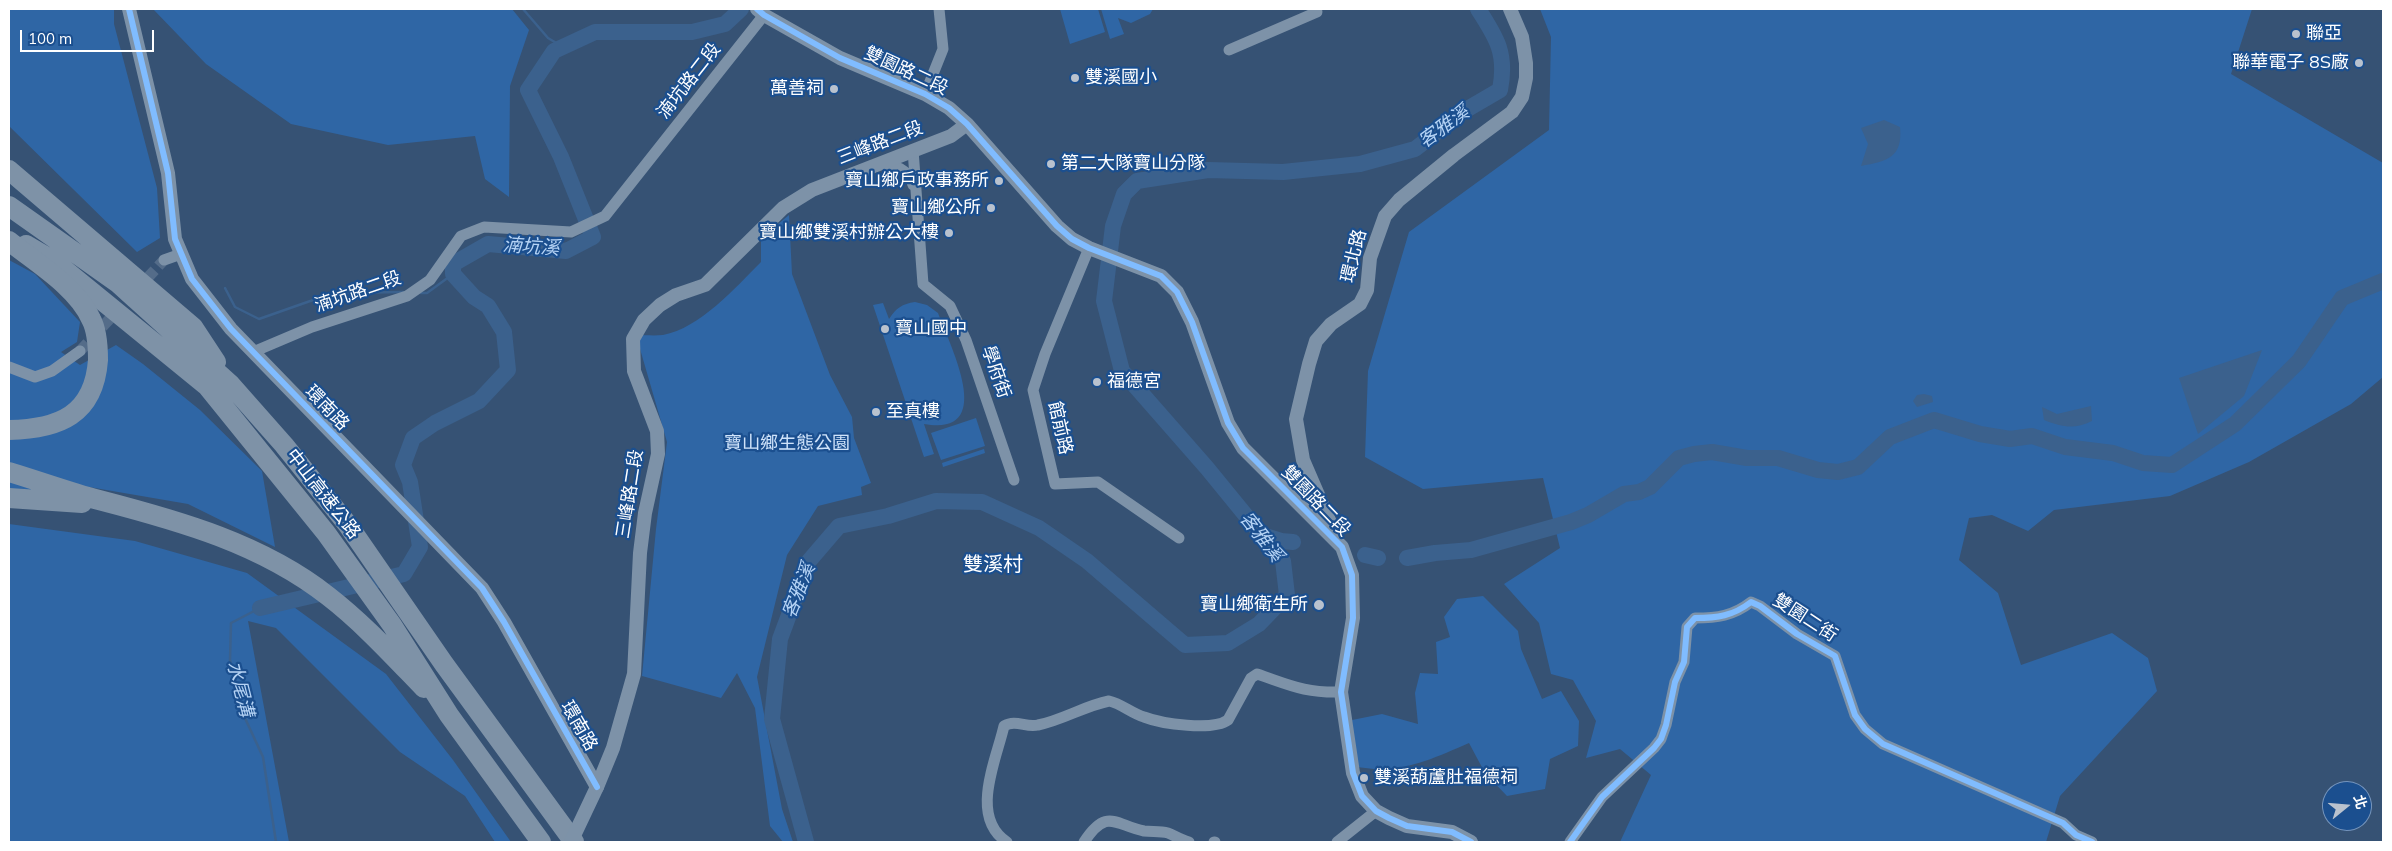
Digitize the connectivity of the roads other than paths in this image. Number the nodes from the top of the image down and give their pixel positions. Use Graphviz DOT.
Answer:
graph roads {
  1 [pos="129,9"];
  2 [pos="939,9"];
  3 [pos="1316,9"];
  4 [pos="1510,9"];
  5 [pos="760,12"];
  6 [pos="1229,50"];
  7 [pos="925,94"];
  8 [pos="967,124"];
  9 [pos="913,150"];
  10 [pos="875,164"];
  11 [pos="9,170"];
  12 [pos="916,198"];
  13 [pos="9,206"];
  14 [pos="9,235"];
  15 [pos="9,241"];
  16 [pos="1089,248"];
  17 [pos="180,254"];
  18 [pos="164,260"];
  19 [pos="80,352"];
  20 [pos="253,352"];
  21 [pos="9,367"];
  22 [pos="230,385"];
  23 [pos="9,430"];
  24 [pos="9,472"];
  25 [pos="1014,480"];
  26 [pos="9,498"];
  27 [pos="126,506"];
  28 [pos="1179,538"];
  29 [pos="1342,548"];
  30 [pos="1341,692"];
  31 [pos="449,715"];
  32 [pos="597,787"];
  33 [pos="1376,811"];
  34 [pos="541,842"];
  35 [pos="572,842"];
  36 [pos="1007,842"];
  37 [pos="1084,842"];
  38 [pos="1189,842"];
  39 [pos="1337,842"];
  40 [pos="1471,842"];
  41 [pos="1570,842"];
  42 [pos="2092,842"];
  1 -- 17 [label="street, 環南路"];
  2 -- 7 [label="street"];
  3 -- 6 [label="street"];
  4 -- 29 [label="street, 環北路"];
  5 -- 7 [label="street, 雙園路二段"];
  5 -- 20 [label="street, 湳坑路二段"];
  7 -- 8 [label="street, 雙園路二段"];
  8 -- 9 [label="street, 三峰路二段"];
  8 -- 16 [label="street, 雙園路二段"];
  9 -- 10 [label="street, 三峰路二段"];
  9 -- 12 [label="street, 學府街"];
  10 -- 12 [label="street, 學府街"];
  10 -- 32 [label="street, 三峰路二段"];
  11 -- 22 [label="highway"];
  12 -- 25 [label="street, 學府街"];
  13 -- 22 [label="highway, 中山高速公路"];
  14 -- 31 [label="highway, 中山高速公路"];
  15 -- 23 [label="highway, bridge"];
  16 -- 28 [label="street, 館前路"];
  16 -- 29 [label="street, 雙園路二段"];
  17 -- 18 [label="street"];
  17 -- 20 [label="street, 環南路"];
  19 -- 21 [label="street"];
  20 -- 32 [label="street, 環南路"];
  22 -- 35 [label="highway, 中山高速公路"];
  24 -- 27 [label="highway"];
  26 -- 27 [label="highway"];
  27 -- 31 [label="highway"];
  29 -- 30 [label="street, 雙園路二段"];
  30 -- 33 [label="street, 雙園路二段"];
  30 -- 36 [label="street"];
  31 -- 34 [label="highway, 中山高速公路"];
  32 -- 35 [label="street, 三峰路二段, bridge"];
  33 -- 39 [label="street"];
  33 -- 40 [label="street, 雙園路二段"];
  37 -- 38 [label="street"];
  41 -- 42 [label="street, 雙園二街"];
}
